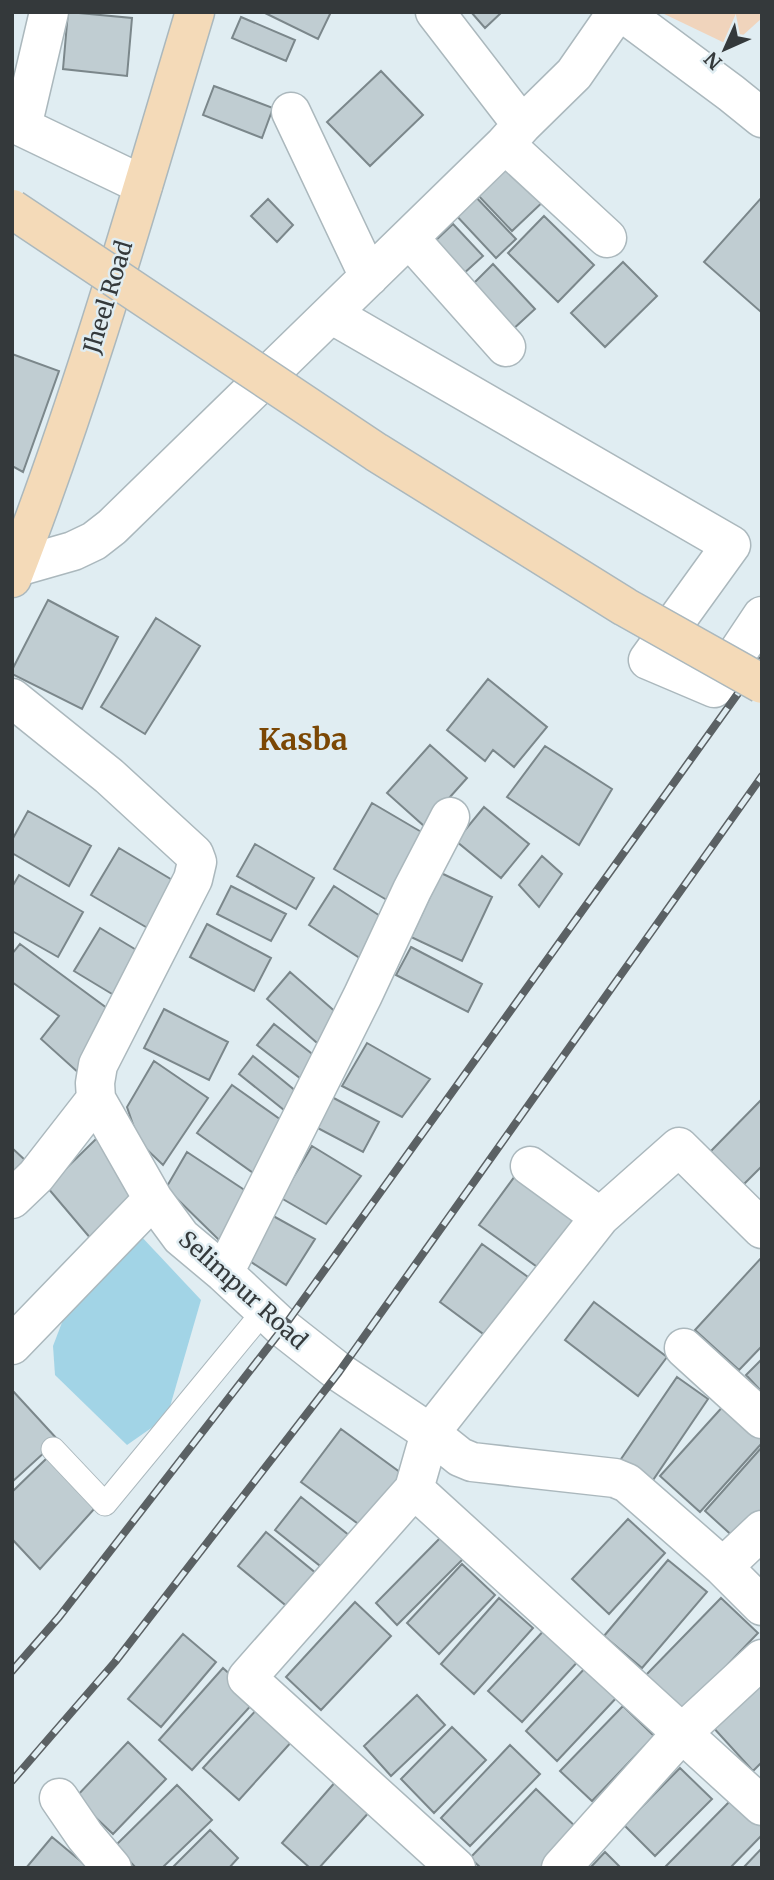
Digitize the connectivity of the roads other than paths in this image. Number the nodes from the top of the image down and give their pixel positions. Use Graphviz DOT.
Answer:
graph roads {
  1 [pos="49,12"];
  2 [pos="195,12"];
  3 [pos="435,12"];
  4 [pos="620,12"];
  5 [pos="290,112"];
  6 [pos="762,118"];
  7 [pos="513,135"];
  8 [pos="143,185"];
  9 [pos="12,209"];
  10 [pos="607,237"];
  11 [pos="409,238"];
  12 [pos="369,277"];
  13 [pos="331,314"];
  14 [pos="506,347"];
  15 [pos="15,573"];
  16 [pos="762,615"];
  17 [pos="762,684"];
  18 [pos="12,698"];
  19 [pos="450,817"];
  20 [pos="96,1099"];
  21 [pos="530,1166"];
  22 [pos="12,1199"];
  23 [pos="153,1199"];
  24 [pos="600,1217"];
  25 [pos="762,1229"];
  26 [pos="224,1273"];
  27 [pos="264,1311"];
  28 [pos="12,1345"];
  29 [pos="684,1348"];
  30 [pos="762,1419"];
  31 [pos="430,1433"];
  32 [pos="53,1449"];
  33 [pos="414,1489"];
  34 [pos="762,1530"];
  35 [pos="723,1567"];
  36 [pos="762,1606"];
  37 [pos="762,1660"];
  38 [pos="681,1734"];
  39 [pos="59,1798"];
  40 [pos="762,1806"];
  41 [pos="112,1868"];
  42 [pos="456,1868"];
  43 [pos="561,1868"];
  1 -- 8 [label="street"];
  2 -- 8 [label="main road, Jheel Road"];
  3 -- 7 [label="street"];
  4 -- 6 [label="street"];
  4 -- 7 [label="street"];
  5 -- 12 [label="street"];
  7 -- 10 [label="street"];
  7 -- 11 [label="street"];
  8 -- 15 [label="main road, Jheel Road"];
  9 -- 17 [label="main road, bridge"];
  11 -- 12 [label="street"];
  11 -- 14 [label="street"];
  12 -- 13 [label="street"];
  13 -- 15 [label="street"];
  13 -- 16 [label="street"];
  18 -- 20 [label="street"];
  19 -- 26 [label="street"];
  20 -- 22 [label="street"];
  20 -- 23 [label="street, Selimpur Road"];
  21 -- 24 [label="street"];
  23 -- 26 [label="street, Selimpur Road"];
  23 -- 28 [label="street"];
  24 -- 25 [label="street"];
  24 -- 31 [label="street"];
  26 -- 27 [label="street, Selimpur Road"];
  27 -- 31 [label="street, Selimpur Road"];
  27 -- 32 [label="lane"];
  29 -- 30 [label="street"];
  31 -- 33 [label="street"];
  31 -- 35 [label="street, Selimpur Road"];
  33 -- 38 [label="street"];
  33 -- 42 [label="street"];
  34 -- 35 [label="street"];
  35 -- 36 [label="street, Selimpur Road"];
  37 -- 38 [label="street"];
  38 -- 40 [label="street"];
  38 -- 43 [label="street"];
  39 -- 41 [label="street"];
}
